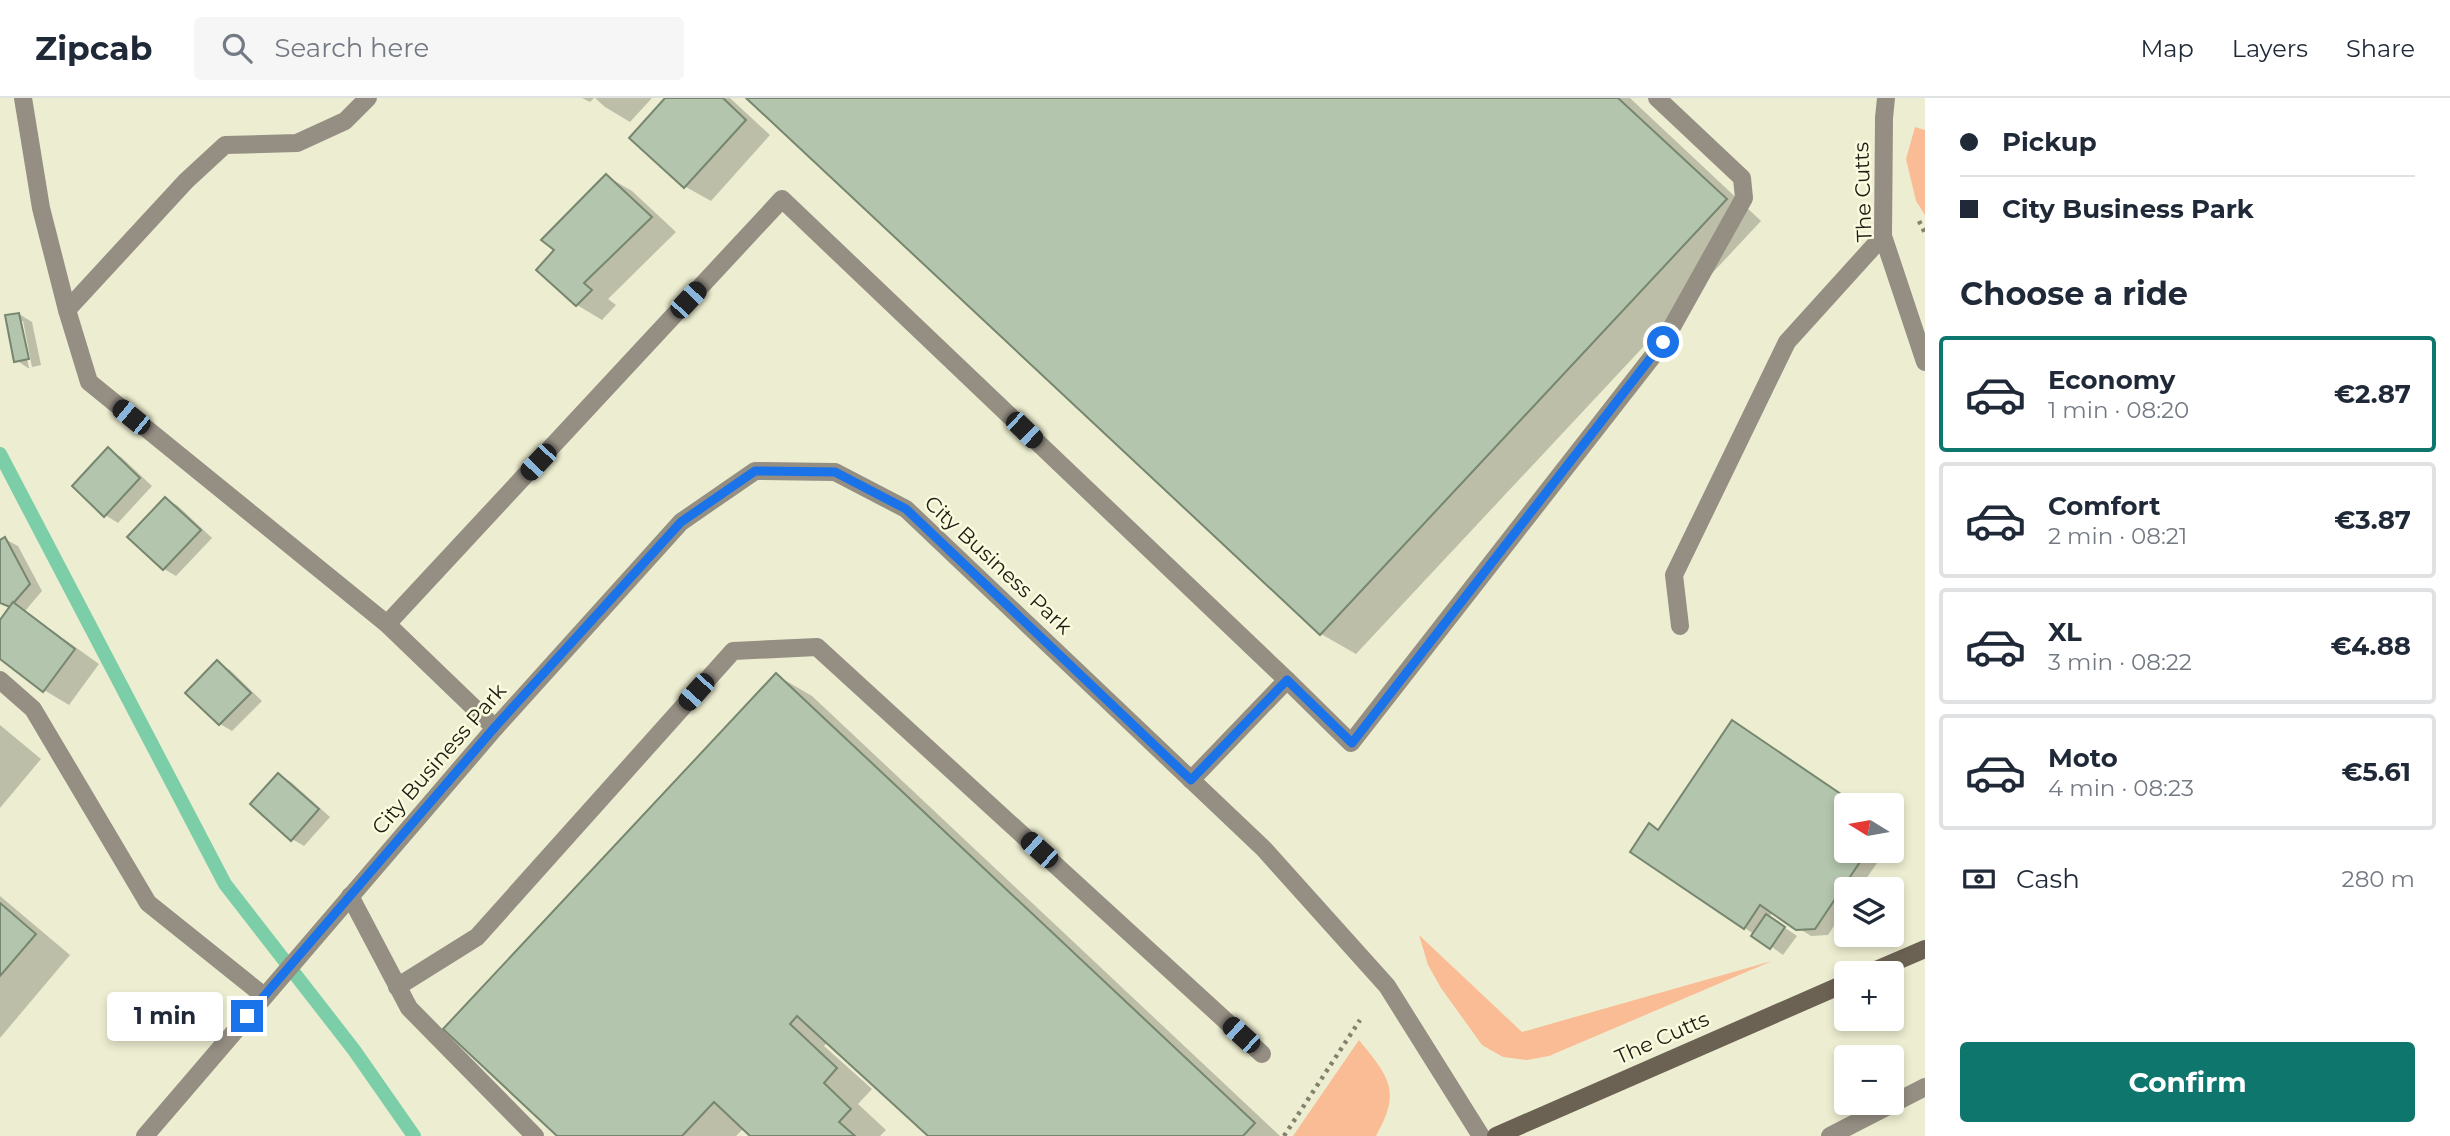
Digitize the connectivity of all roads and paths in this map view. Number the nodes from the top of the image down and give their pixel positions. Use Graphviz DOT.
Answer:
graph roads {
  1 [pos="23,98"];
  2 [pos="368,98"];
  3 [pos="1657,98"];
  4 [pos="1883,99"];
  5 [pos="1883,236"];
  6 [pos="67,310"];
  7 [pos="1925,362"];
  8 [pos="387,624"];
  9 [pos="1680,626"];
  10 [pos="0,680"];
  11 [pos="1287,680"];
  12 [pos="495,727"];
  13 [pos="1191,780"];
  14 [pos="350,896"];
  15 [pos="1925,949"];
  16 [pos="1897,961"];
  17 [pos="397,987"];
  18 [pos="1834,988"];
  19 [pos="264,996"];
  20 [pos="1360,1020"];
  21 [pos="1262,1054"];
  22 [pos="1925,1087"];
  23 [pos="145,1136"];
  24 [pos="535,1136"];
  25 [pos="1284,1136"];
  26 [pos="1481,1136"];
  27 [pos="1496,1136"];
  28 [pos="1830,1136"];
  1 -- 6 [label="street"];
  2 -- 6 [label="street"];
  3 -- 11 [label="street"];
  4 -- 5 [label="street, The Cutts"];
  5 -- 7 [label="street, The Cutts"];
  5 -- 9 [label="street"];
  6 -- 8 [label="street"];
  8 -- 11 [label="street"];
  8 -- 12 [label="street"];
  10 -- 19 [label="street"];
  11 -- 13 [label="street"];
  12 -- 13 [label="street, City Business Park"];
  12 -- 14 [label="street, City Business Park"];
  13 -- 26 [label="street, City Business Park"];
  14 -- 17 [label="street"];
  14 -- 19 [label="street, City Business Park"];
  15 -- 16 [label="street"];
  17 -- 21 [label="street"];
  17 -- 24 [label="street"];
  18 -- 27 [label="street, The Cutts"];
  19 -- 23 [label="street, City Business Park"];
  20 -- 25 [label="path"];
  22 -- 28 [label="street"];
}
